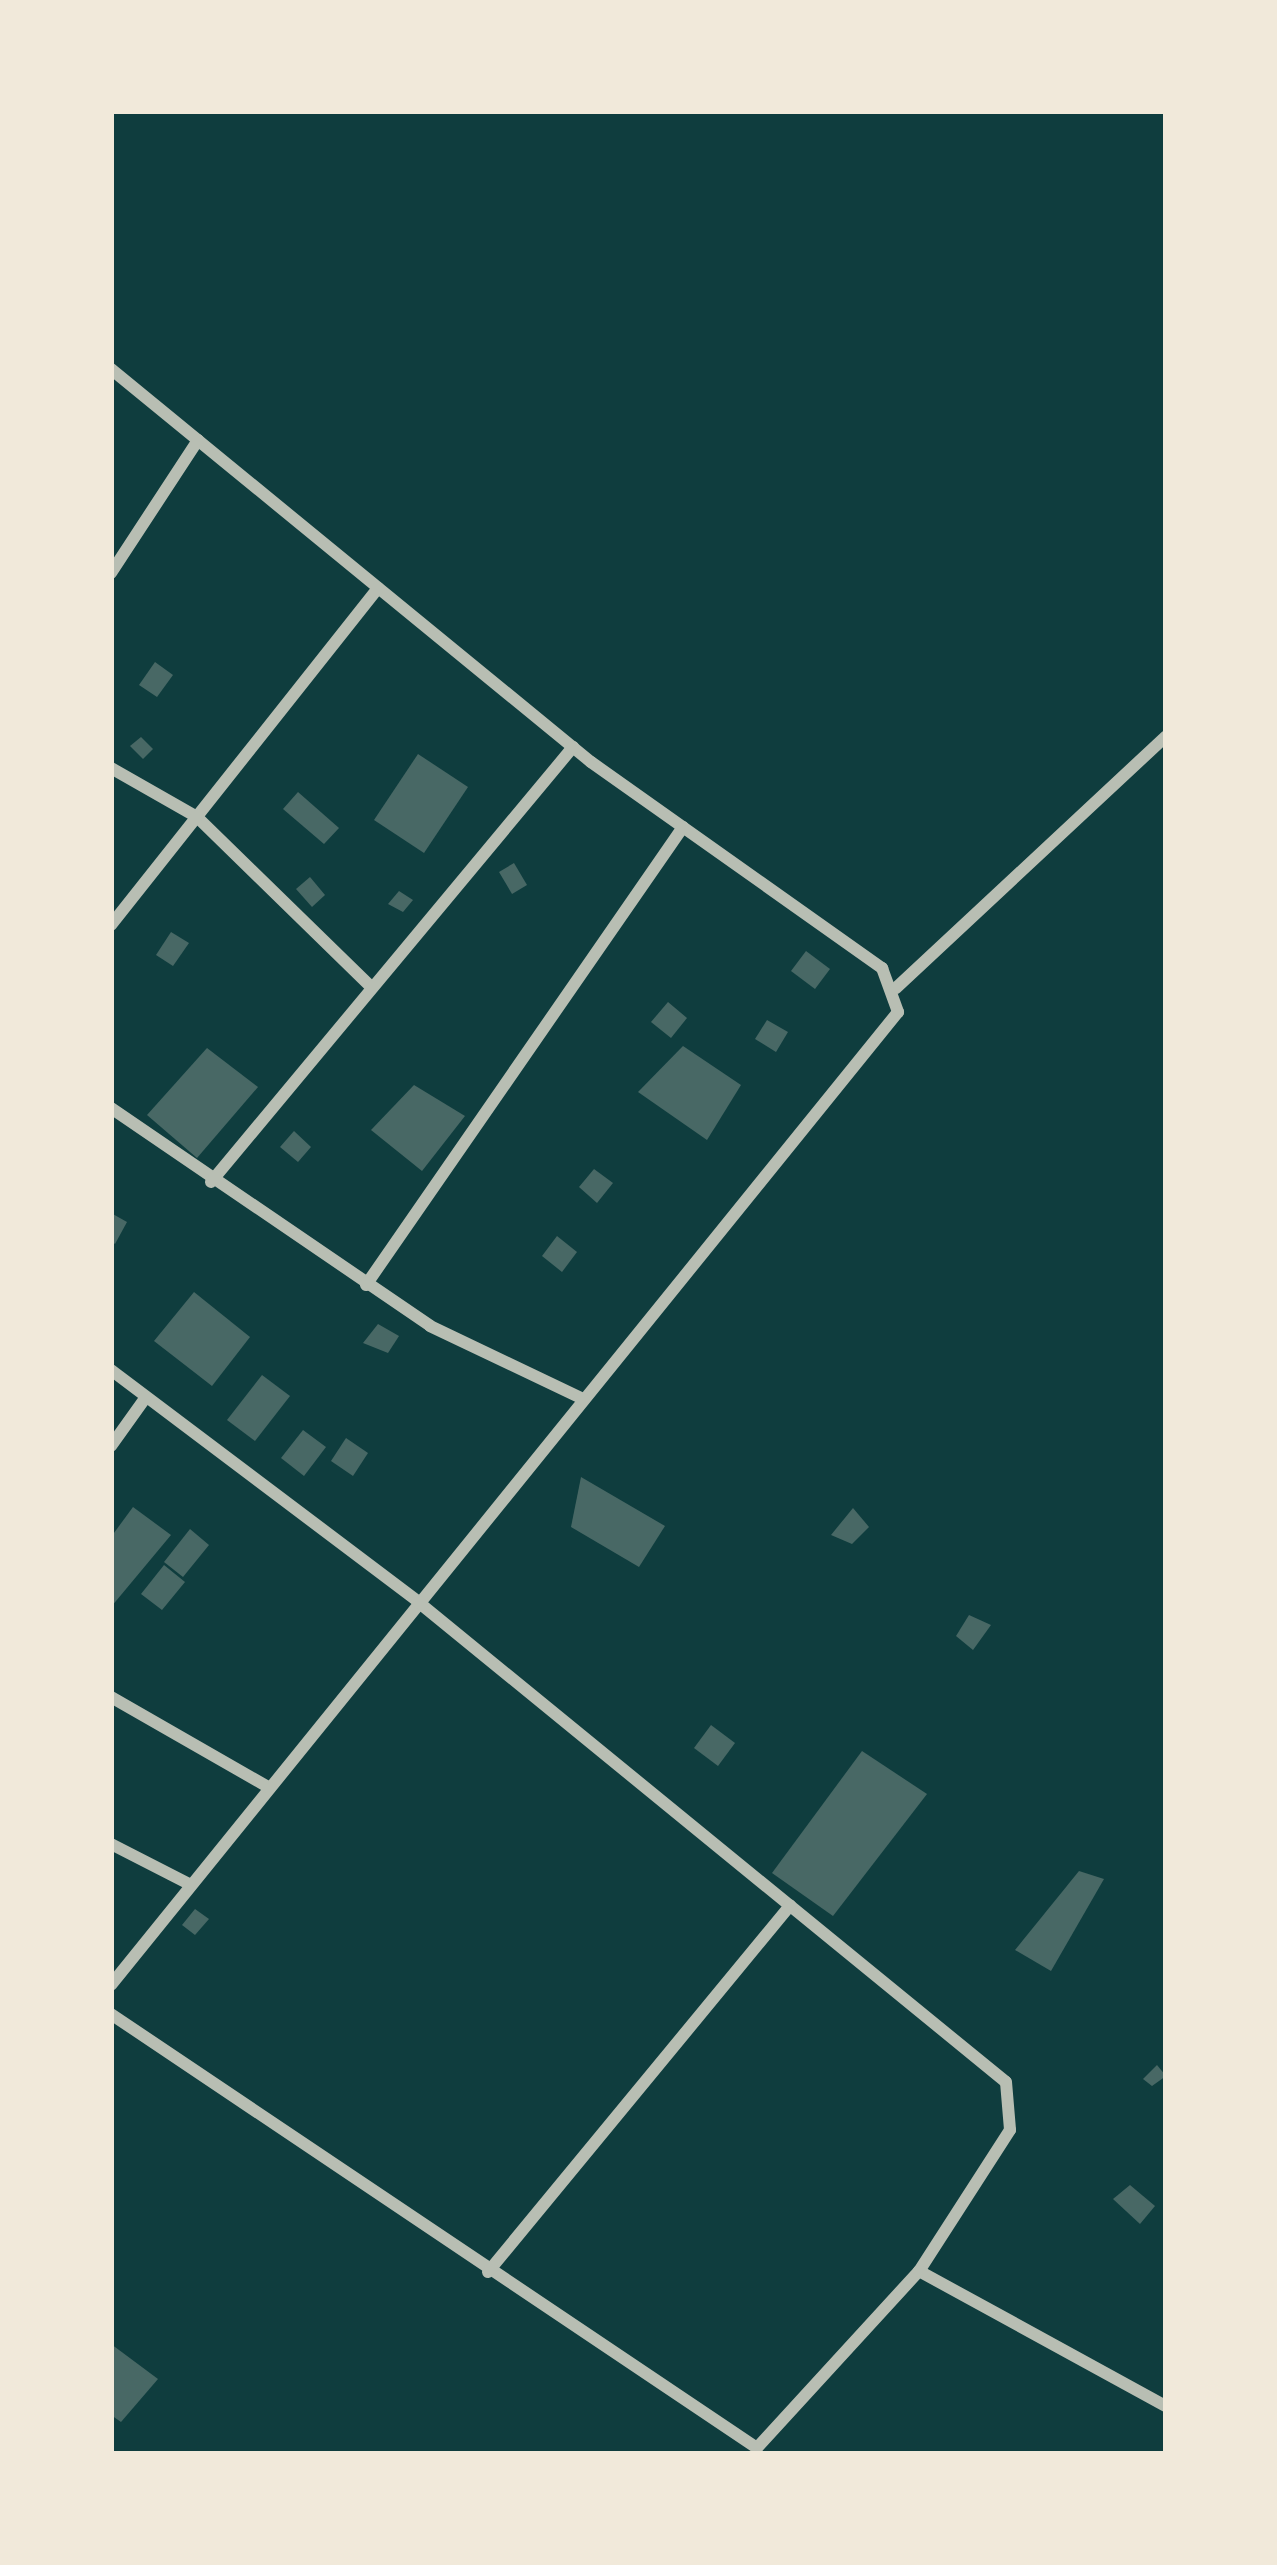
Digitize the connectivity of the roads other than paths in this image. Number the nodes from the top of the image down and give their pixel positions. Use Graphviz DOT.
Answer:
graph roads {
  1 [pos="111,369"];
  2 [pos="198,440"];
  3 [pos="111,573"];
  4 [pos="378,588"];
  5 [pos="1166,736"];
  6 [pos="573,747"];
  7 [pos="111,768"];
  8 [pos="197,818"];
  9 [pos="683,827"];
  10 [pos="111,925"];
  11 [pos="370,985"];
  12 [pos="896,988"];
  13 [pos="111,1108"];
  14 [pos="212,1182"];
  15 [pos="366,1285"];
  16 [pos="111,1370"];
  17 [pos="146,1397"];
  18 [pos="583,1399"];
  19 [pos="111,1446"];
  20 [pos="417,1601"];
  21 [pos="111,1697"];
  22 [pos="270,1788"];
  23 [pos="111,1844"];
  24 [pos="191,1885"];
  25 [pos="790,1906"];
  26 [pos="111,1985"];
  27 [pos="111,2014"];
  28 [pos="488,2272"];
  29 [pos="919,2272"];
  30 [pos="1166,2406"];
  31 [pos="754,2451"];
  1 -- 2 [label="street"];
  2 -- 3 [label="street"];
  2 -- 4 [label="street"];
  4 -- 6 [label="street"];
  4 -- 8 [label="street"];
  5 -- 12 [label="street"];
  6 -- 9 [label="street"];
  6 -- 11 [label="street"];
  7 -- 8 [label="street"];
  8 -- 10 [label="street"];
  8 -- 11 [label="street"];
  9 -- 12 [label="street"];
  9 -- 15 [label="street"];
  11 -- 14 [label="street"];
  12 -- 18 [label="street"];
  13 -- 14 [label="street"];
  14 -- 15 [label="street"];
  15 -- 18 [label="street"];
  16 -- 17 [label="street"];
  17 -- 19 [label="street"];
  17 -- 20 [label="street"];
  18 -- 20 [label="street"];
  20 -- 22 [label="street"];
  20 -- 25 [label="street"];
  21 -- 22 [label="street"];
  22 -- 24 [label="street"];
  23 -- 24 [label="street"];
  24 -- 26 [label="street"];
  25 -- 28 [label="street"];
  25 -- 29 [label="street"];
  27 -- 28 [label="street"];
  28 -- 31 [label="street"];
  29 -- 30 [label="street"];
  29 -- 31 [label="street"];
}
